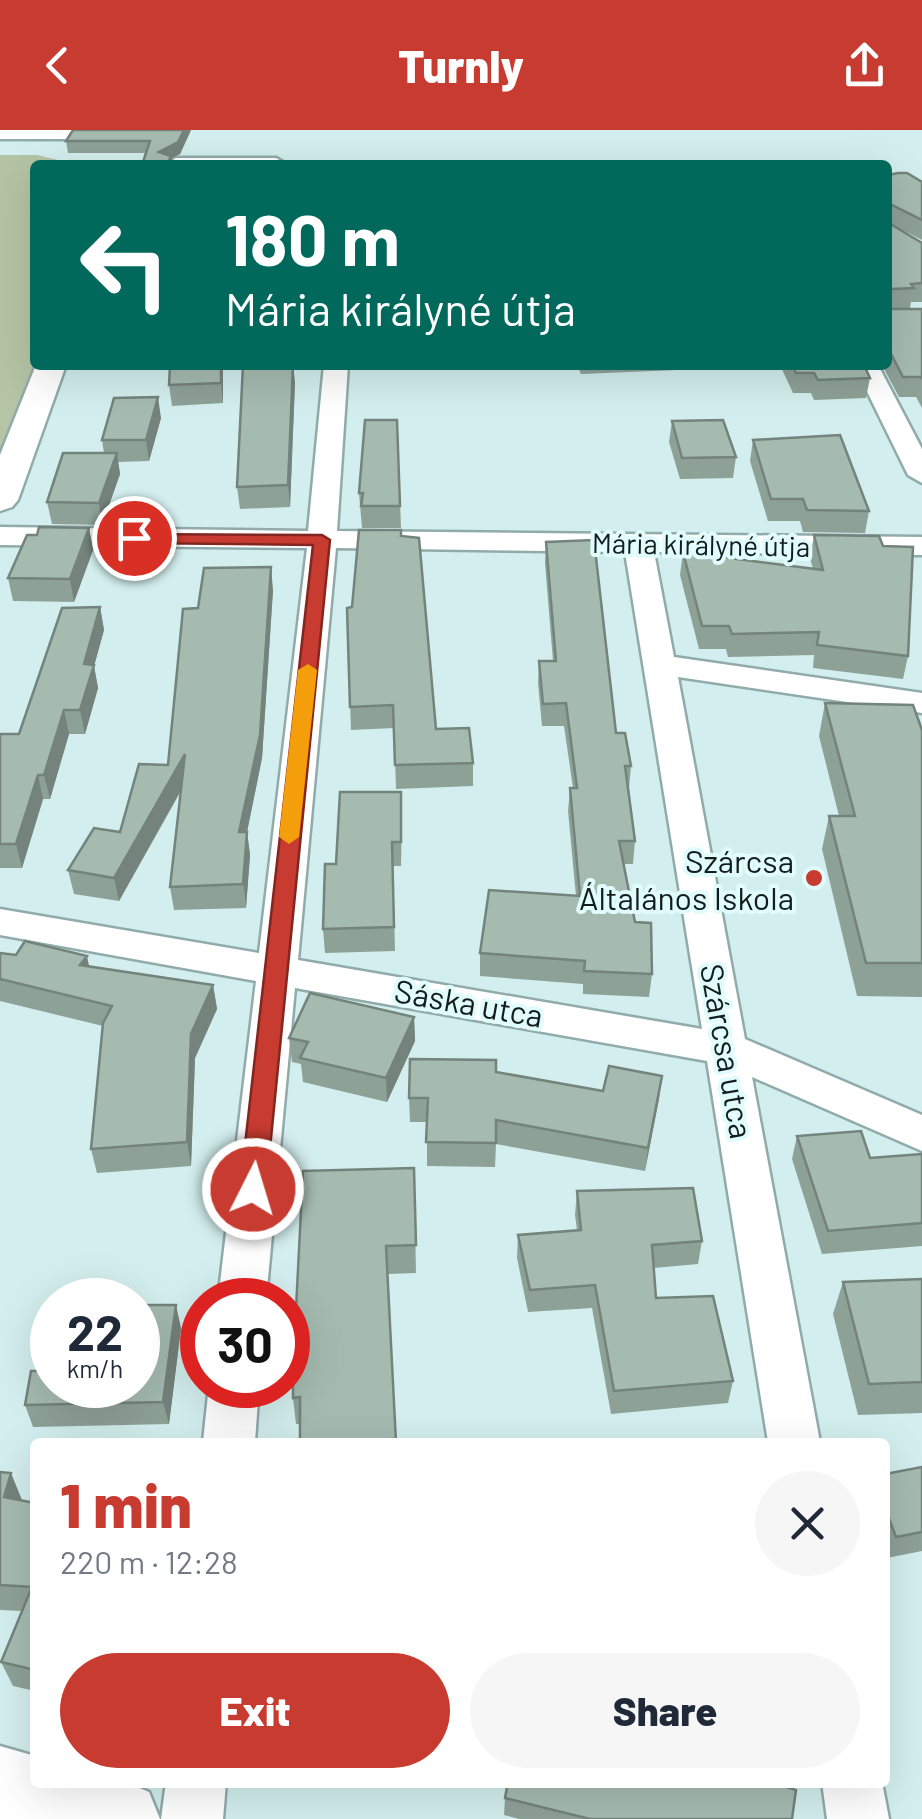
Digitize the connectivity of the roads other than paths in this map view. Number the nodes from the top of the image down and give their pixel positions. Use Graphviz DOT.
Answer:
graph roads {
  1 [pos="0,133"];
  2 [pos="68,133"];
  3 [pos="224,154"];
  4 [pos="198,160"];
  5 [pos="252,160"];
  6 [pos="49,370"];
  7 [pos="336,370"];
  8 [pos="869,370"];
  9 [pos="922,475"];
  10 [pos="0,500"];
  11 [pos="0,536"];
  12 [pos="322,540"];
  13 [pos="638,542"];
  14 [pos="922,546"];
  15 [pos="659,665"];
  16 [pos="922,703"];
  17 [pos="0,922"];
  18 [pos="275,967"];
  19 [pos="728,1049"];
  20 [pos="922,1134"];
  21 [pos="244,1278"];
  22 [pos="232,1408"];
  23 [pos="228,1438"];
  24 [pos="793,1438"];
  25 [pos="0,1784"];
  26 [pos="195,1788"];
  27 [pos="853,1788"];
  28 [pos="122,1819"];
  29 [pos="192,1819"];
  30 [pos="858,1819"];
  1 -- 2 [label="street"];
  3 -- 4 [label="street"];
  3 -- 5 [label="street"];
  6 -- 10 [label="street"];
  7 -- 12 [label="street"];
  8 -- 9 [label="street"];
  11 -- 12 [label="street, Mária királyné útja"];
  12 -- 13 [label="street, Mária királyné útja"];
  12 -- 18 [label="street"];
  13 -- 14 [label="street, Mária királyné útja"];
  13 -- 15 [label="street, Szárcsa utca"];
  15 -- 16 [label="street"];
  15 -- 19 [label="street, Szárcsa utca"];
  17 -- 18 [label="street, Sáska utca"];
  18 -- 19 [label="street, Sáska utca"];
  18 -- 21 [label="street"];
  19 -- 20 [label="street, Sáska utca"];
  19 -- 24 [label="street, Szárcsa utca"];
  22 -- 23 [label="street"];
  25 -- 28 [label="street"];
  26 -- 29 [label="street"];
  27 -- 30 [label="street"];
}
